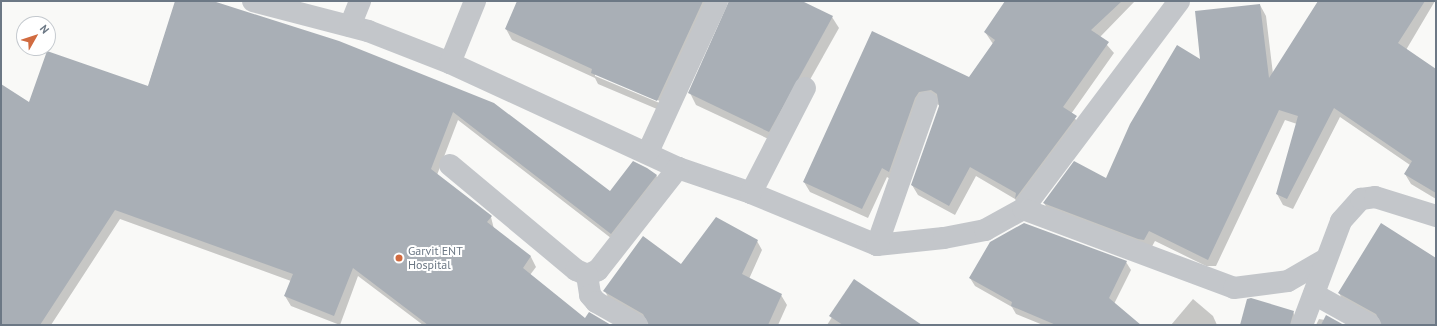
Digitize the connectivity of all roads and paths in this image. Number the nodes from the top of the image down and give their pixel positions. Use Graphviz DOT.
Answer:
graph roads {
  1 [pos="253,1"];
  2 [pos="360,1"];
  3 [pos="474,1"];
  4 [pos="717,1"];
  5 [pos="1179,1"];
  6 [pos="350,26"];
  7 [pos="450,63"];
  8 [pos="805,88"];
  9 [pos="927,102"];
  10 [pos="648,152"];
  11 [pos="450,165"];
  12 [pos="678,168"];
  13 [pos="751,193"];
  14 [pos="1023,209"];
  15 [pos="1436,216"];
  16 [pos="878,245"];
  17 [pos="1326,259"];
  18 [pos="587,275"];
  19 [pos="1314,294"];
  20 [pos="636,325"];
  21 [pos="1302,325"];
  22 [pos="1370,325"];
  1 -- 6 [label="street"];
  2 -- 6 [label="street"];
  3 -- 7 [label="street"];
  4 -- 10 [label="street"];
  5 -- 14 [label="street"];
  6 -- 7 [label="street"];
  7 -- 10 [label="street"];
  8 -- 13 [label="street"];
  9 -- 16 [label="street"];
  10 -- 12 [label="street"];
  11 -- 18 [label="street"];
  12 -- 13 [label="street"];
  12 -- 18 [label="street"];
  13 -- 16 [label="street"];
  14 -- 16 [label="street"];
  14 -- 17 [label="street"];
  15 -- 17 [label="street"];
  17 -- 19 [label="street"];
  18 -- 20 [label="street"];
  19 -- 21 [label="street"];
  19 -- 22 [label="street"];
}
